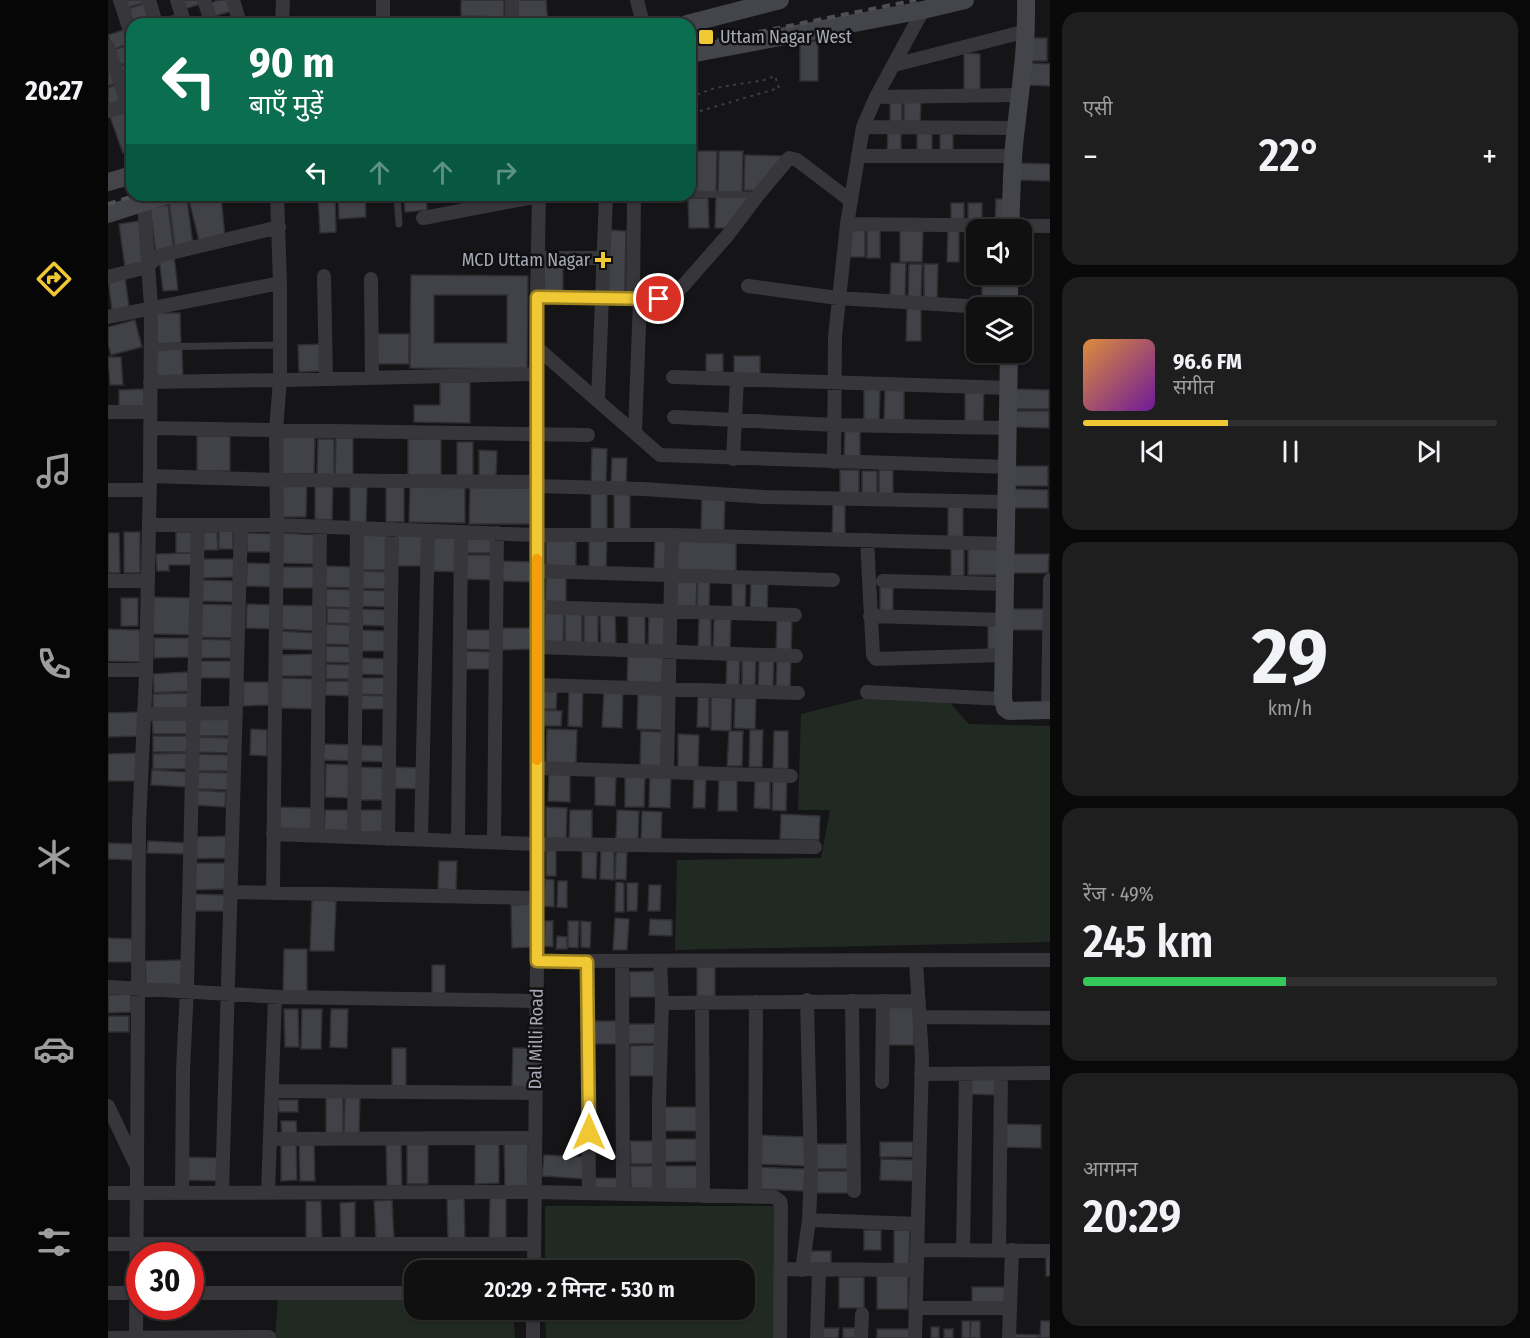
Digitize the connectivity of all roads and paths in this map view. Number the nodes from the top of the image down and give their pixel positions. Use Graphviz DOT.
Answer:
graph roads {
  1 [pos="120,0"];
  2 [pos="148,0"];
  3 [pos="177,0"];
  4 [pos="204,0"];
  5 [pos="233,0"];
  6 [pos="283,0"];
  7 [pos="383,0"];
  8 [pos="513,0"];
  9 [pos="638,0"];
  10 [pos="780,0"];
  11 [pos="965,0"];
  12 [pos="1026,0"];
  13 [pos="923,10"];
  14 [pos="126,18"];
  15 [pos="154,18"];
  16 [pos="183,18"];
  17 [pos="210,18"];
  18 [pos="238,18"];
  19 [pos="282,18"];
  20 [pos="383,18"];
  21 [pos="512,18"];
  22 [pos="642,18"];
  23 [pos="696,22"];
  24 [pos="1027,31"];
  25 [pos="108,47"];
  26 [pos="696,53"];
  27 [pos="894,65"];
  28 [pos="126,94"];
  29 [pos="1021,95"];
  30 [pos="696,96"];
  31 [pos="876,97"];
  32 [pos="126,105"];
  33 [pos="108,111"];
  34 [pos="696,112"];
  35 [pos="863,127"];
  36 [pos="1016,128"];
  37 [pos="858,156"];
  38 [pos="1013,156"];
  39 [pos="126,177"];
  40 [pos="108,182"];
  41 [pos="696,194"];
  42 [pos="758,195"];
  43 [pos="150,201"];
  44 [pos="277,201"];
  45 [pos="397,201"];
  46 [pos="509,201"];
  47 [pos="539,201"];
  48 [pos="606,201"];
  49 [pos="634,201"];
  50 [pos="850,201"];
  51 [pos="144,203"];
  52 [pos="108,214"];
  53 [pos="423,218"];
  54 [pos="1010,219"];
  55 [pos="399,224"];
  56 [pos="847,224"];
  57 [pos="966,226"];
  58 [pos="1032,226"];
  59 [pos="1050,226"];
  60 [pos="279,227"];
  61 [pos="537,258"];
  62 [pos="603,258"];
  63 [pos="147,267"];
  64 [pos="324,276"];
  65 [pos="108,277"];
  66 [pos="371,279"];
  67 [pos="280,283"];
  68 [pos="748,286"];
  69 [pos="682,287"];
  70 [pos="537,297"];
  71 [pos="602,298"];
  72 [pos="838,298"];
  73 [pos="636,299"];
  74 [pos="966,306"];
  75 [pos="151,307"];
  76 [pos="108,317"];
  77 [pos="280,345"];
  78 [pos="151,347"];
  79 [pos="536,347"];
  80 [pos="1009,363"];
  81 [pos="534,374"];
  82 [pos="673,377"];
  83 [pos="372,378"];
  84 [pos="326,379"];
  85 [pos="283,380"];
  86 [pos="737,380"];
  87 [pos="150,382"];
  88 [pos="834,383"];
  89 [pos="1009,388"];
  90 [pos="598,400"];
  91 [pos="108,412"];
  92 [pos="150,412"];
  93 [pos="674,417"];
  94 [pos="735,420"];
  95 [pos="834,425"];
  96 [pos="150,428"];
  97 [pos="1009,428"];
  98 [pos="276,430"];
  99 [pos="635,433"];
  100 [pos="536,434"];
  101 [pos="588,435"];
  102 [pos="733,459"];
  103 [pos="834,462"];
  104 [pos="1007,467"];
  105 [pos="277,480"];
  106 [pos="150,483"];
  107 [pos="536,484"];
  108 [pos="108,490"];
  109 [pos="1005,502"];
  110 [pos="149,525"];
  111 [pos="198,525"];
  112 [pos="241,525"];
  113 [pos="277,525"];
  114 [pos="321,526"];
  115 [pos="357,528"];
  116 [pos="392,529"];
  117 [pos="428,531"];
  118 [pos="461,532"];
  119 [pos="497,533"];
  120 [pos="537,535"];
  121 [pos="672,535"];
  122 [pos="867,540"];
  123 [pos="1005,544"];
  124 [pos="537,571"];
  125 [pos="671,574"];
  126 [pos="833,580"];
  127 [pos="1050,580"];
  128 [pos="108,581"];
  129 [pos="883,581"];
  130 [pos="148,582"];
  131 [pos="1005,584"];
  132 [pos="537,607"];
  133 [pos="670,612"];
  134 [pos="795,615"];
  135 [pos="870,616"];
  136 [pos="1005,620"];
  137 [pos="537,647"];
  138 [pos="670,652"];
  139 [pos="1004,655"];
  140 [pos="796,656"];
  141 [pos="108,670"];
  142 [pos="146,670"];
  143 [pos="537,685"];
  144 [pos="669,689"];
  145 [pos="867,692"];
  146 [pos="798,693"];
  147 [pos="1003,699"];
  148 [pos="1049,710"];
  149 [pos="144,714"];
  150 [pos="194,714"];
  151 [pos="236,714"];
  152 [pos="537,768"];
  153 [pos="667,772"];
  154 [pos="791,776"];
  155 [pos="273,834"];
  156 [pos="317,836"];
  157 [pos="354,837"];
  158 [pos="388,839"];
  159 [pos="421,840"];
  160 [pos="458,841"];
  161 [pos="494,842"];
  162 [pos="536,844"];
  163 [pos="815,847"];
  164 [pos="230,892"];
  165 [pos="273,892"];
  166 [pos="536,898"];
  167 [pos="1050,960"];
  168 [pos="537,961"];
  169 [pos="660,961"];
  170 [pos="916,961"];
  171 [pos="587,962"];
  172 [pos="622,962"];
  173 [pos="108,987"];
  174 [pos="138,988"];
  175 [pos="187,992"];
  176 [pos="227,994"];
  177 [pos="275,997"];
  178 [pos="807,1000"];
  179 [pos="536,1001"];
  180 [pos="852,1001"];
  181 [pos="883,1001"];
  182 [pos="919,1001"];
  183 [pos="702,1002"];
  184 [pos="756,1002"];
  185 [pos="662,1003"];
  186 [pos="920,1017"];
  187 [pos="1050,1018"];
  188 [pos="1050,1073"];
  189 [pos="921,1074"];
  190 [pos="966,1074"];
  191 [pos="1001,1074"];
  192 [pos="882,1083"];
  193 [pos="272,1091"];
  194 [pos="535,1093"];
  195 [pos="108,1106"];
  196 [pos="535,1138"];
  197 [pos="270,1139"];
  198 [pos="137,1167"];
  199 [pos="854,1191"];
  200 [pos="535,1192"];
  201 [pos="108,1193"];
  202 [pos="137,1193"];
  203 [pos="182,1193"];
  204 [pos="222,1193"];
  205 [pos="268,1193"];
  206 [pos="589,1193"];
  207 [pos="623,1194"];
  208 [pos="659,1195"];
  209 [pos="703,1196"];
  210 [pos="755,1197"];
  211 [pos="809,1220"];
  212 [pos="918,1224"];
  213 [pos="137,1242"];
  214 [pos="126,1243"];
  215 [pos="204,1243"];
  216 [pos="108,1244"];
  217 [pos="534,1244"];
  218 [pos="918,1250"];
  219 [pos="963,1250"];
  220 [pos="1006,1250"];
  221 [pos="1050,1251"];
  222 [pos="534,1260"];
  223 [pos="781,1269"];
  224 [pos="802,1270"];
  225 [pos="819,1270"];
  226 [pos="917,1270"];
  227 [pos="108,1293"];
  228 [pos="126,1293"];
  229 [pos="204,1293"];
  230 [pos="404,1293"];
  231 [pos="916,1308"];
  232 [pos="1010,1308"];
  233 [pos="862,1314"];
  234 [pos="137,1320"];
  235 [pos="533,1320"];
  236 [pos="136,1337"];
  237 [pos="268,1337"];
  238 [pos="108,1338"];
  239 [pos="533,1338"];
  240 [pos="780,1338"];
  241 [pos="817,1338"];
  242 [pos="861,1338"];
  243 [pos="915,1338"];
  244 [pos="1009,1338"];
  1 -- 14 [label="street"];
  2 -- 15 [label="street"];
  3 -- 16 [label="street"];
  4 -- 17 [label="street"];
  5 -- 18 [label="street"];
  6 -- 19 [label="street"];
  7 -- 20 [label="street"];
  8 -- 21 [label="street"];
  9 -- 22 [label="street"];
  10 -- 23 [label="street"];
  11 -- 13 [label="street"];
  12 -- 24 [label="street"];
  13 -- 26 [label="street"];
  13 -- 27 [label="street"];
  24 -- 27 [label="street"];
  24 -- 29 [label="street"];
  25 -- 28 [label="street"];
  27 -- 31 [label="street"];
  29 -- 31 [label="street"];
  29 -- 36 [label="street"];
  30 -- 34 [label="path"];
  31 -- 35 [label="street"];
  32 -- 33 [label="street"];
  35 -- 36 [label="street"];
  35 -- 37 [label="street"];
  36 -- 38 [label="street"];
  37 -- 38 [label="street"];
  37 -- 50 [label="street"];
  38 -- 54 [label="street"];
  39 -- 40 [label="street"];
  41 -- 42 [label="lane"];
  42 -- 50 [label="street"];
  42 -- 69 [label="street"];
  43 -- 51 [label="street"];
  44 -- 60 [label="street"];
  45 -- 55 [label="lane"];
  46 -- 53 [label="street"];
  47 -- 61 [label="street, Dal Milli Road"];
  48 -- 62 [label="street"];
  49 -- 73 [label="street"];
  50 -- 56 [label="street"];
  51 -- 52 [label="street"];
  51 -- 63 [label="street"];
  56 -- 57 [label="street"];
  56 -- 72 [label="street"];
  58 -- 59 [label="street"];
  60 -- 63 [label="street"];
  60 -- 67 [label="street"];
  61 -- 62 [label="street"];
  61 -- 70 [label="street, Dal Milli Road"];
  62 -- 71 [label="street"];
  63 -- 65 [label="street"];
  63 -- 75 [label="street"];
  64 -- 84 [label="street"];
  66 -- 83 [label="street"];
  67 -- 75 [label="street"];
  67 -- 77 [label="street"];
  68 -- 72 [label="street"];
  69 -- 73 [label="lane"];
  70 -- 71 [label="street"];
  70 -- 79 [label="street, Dal Milli Road"];
  71 -- 73 [label="street"];
  71 -- 90 [label="street"];
  72 -- 74 [label="street"];
  72 -- 88 [label="street"];
  73 -- 99 [label="street"];
  75 -- 76 [label="street"];
  75 -- 78 [label="street"];
  77 -- 78 [label="lane"];
  77 -- 85 [label="street"];
  78 -- 87 [label="street"];
  79 -- 81 [label="street, Dal Milli Road"];
  79 -- 90 [label="street"];
  80 -- 89 [label="street"];
  81 -- 83 [label="street"];
  81 -- 100 [label="street, Dal Milli Road"];
  82 -- 86 [label="street"];
  83 -- 84 [label="street"];
  84 -- 85 [label="street"];
  85 -- 87 [label="street"];
  85 -- 98 [label="street"];
  86 -- 88 [label="street"];
  86 -- 94 [label="street"];
  87 -- 92 [label="street"];
  88 -- 89 [label="street"];
  88 -- 95 [label="street"];
  89 -- 97 [label="street"];
  90 -- 99 [label="street"];
  91 -- 92 [label="street"];
  92 -- 96 [label="street"];
  93 -- 94 [label="street"];
  94 -- 95 [label="street"];
  94 -- 102 [label="street"];
  95 -- 97 [label="street"];
  95 -- 103 [label="street"];
  96 -- 98 [label="street"];
  96 -- 106 [label="street"];
  97 -- 104 [label="street"];
  98 -- 100 [label="street"];
  98 -- 105 [label="street"];
  99 -- 102 [label="street"];
  100 -- 101 [label="street"];
  100 -- 107 [label="street, Dal Milli Road"];
  102 -- 103 [label="street"];
  103 -- 104 [label="street"];
  104 -- 109 [label="street"];
  105 -- 106 [label="street"];
  105 -- 107 [label="street"];
  105 -- 113 [label="street"];
  106 -- 108 [label="street"];
  106 -- 110 [label="street"];
  107 -- 109 [label="street"];
  107 -- 120 [label="street, Dal Milli Road"];
  109 -- 123 [label="street"];
  110 -- 111 [label="street"];
  110 -- 130 [label="street"];
  111 -- 112 [label="street"];
  111 -- 150 [label="street"];
  112 -- 113 [label="street"];
  112 -- 151 [label="street"];
  113 -- 114 [label="street"];
  113 -- 155 [label="street"];
  114 -- 115 [label="street"];
  114 -- 156 [label="street"];
  115 -- 116 [label="street"];
  115 -- 157 [label="street"];
  116 -- 117 [label="street"];
  116 -- 158 [label="street"];
  117 -- 118 [label="street"];
  117 -- 159 [label="street"];
  118 -- 119 [label="street"];
  118 -- 160 [label="street"];
  119 -- 120 [label="street"];
  119 -- 161 [label="street"];
  120 -- 121 [label="street"];
  120 -- 124 [label="street, Dal Milli Road"];
  121 -- 122 [label="street"];
  121 -- 125 [label="street"];
  122 -- 123 [label="street"];
  122 -- 135 [label="street"];
  123 -- 131 [label="street"];
  124 -- 125 [label="street"];
  124 -- 132 [label="street, Dal Milli Road"];
  125 -- 126 [label="street"];
  125 -- 133 [label="street"];
  127 -- 148 [label="street"];
  128 -- 130 [label="street"];
  129 -- 131 [label="street"];
  130 -- 142 [label="street"];
  131 -- 136 [label="street"];
  132 -- 133 [label="street"];
  132 -- 137 [label="street, Dal Milli Road"];
  133 -- 134 [label="street"];
  133 -- 138 [label="street"];
  135 -- 136 [label="street"];
  135 -- 139 [label="street"];
  136 -- 139 [label="street"];
  137 -- 138 [label="street"];
  137 -- 143 [label="street, Dal Milli Road"];
  138 -- 140 [label="street"];
  138 -- 144 [label="street"];
  139 -- 147 [label="street"];
  141 -- 142 [label="street"];
  142 -- 149 [label="street"];
  143 -- 144 [label="street"];
  143 -- 152 [label="street, Dal Milli Road"];
  144 -- 146 [label="street"];
  144 -- 153 [label="street"];
  145 -- 147 [label="street"];
  147 -- 148 [label="street"];
  149 -- 150 [label="street"];
  149 -- 174 [label="street"];
  150 -- 151 [label="street"];
  150 -- 175 [label="street"];
  151 -- 164 [label="street"];
  152 -- 153 [label="street"];
  152 -- 162 [label="street, Dal Milli Road"];
  153 -- 154 [label="street"];
  155 -- 156 [label="street"];
  155 -- 165 [label="street"];
  156 -- 157 [label="street"];
  157 -- 158 [label="street"];
  158 -- 159 [label="street"];
  159 -- 160 [label="street"];
  160 -- 161 [label="street"];
  161 -- 162 [label="street"];
  162 -- 163 [label="street"];
  162 -- 166 [label="street, Dal Milli Road"];
  164 -- 165 [label="street"];
  164 -- 176 [label="street"];
  165 -- 166 [label="street"];
  166 -- 168 [label="street, Dal Milli Road"];
  167 -- 170 [label="street"];
  168 -- 171 [label="street"];
  168 -- 179 [label="street, Dal Milli Road"];
  169 -- 170 [label="street"];
  169 -- 172 [label="street"];
  169 -- 185 [label="street"];
  170 -- 182 [label="street"];
  171 -- 172 [label="street"];
  171 -- 206 [label="street"];
  172 -- 207 [label="street"];
  173 -- 174 [label="street"];
  174 -- 175 [label="street"];
  174 -- 198 [label="street"];
  175 -- 176 [label="street"];
  175 -- 203 [label="street"];
  176 -- 177 [label="street"];
  176 -- 204 [label="street"];
  177 -- 179 [label="street"];
  177 -- 193 [label="street"];
  178 -- 180 [label="street"];
  178 -- 184 [label="street"];
  178 -- 211 [label="street"];
  179 -- 194 [label="street, Dal Milli Road"];
  180 -- 181 [label="street"];
  180 -- 199 [label="street"];
  181 -- 182 [label="street"];
  181 -- 192 [label="street"];
  182 -- 186 [label="street"];
  183 -- 184 [label="street"];
  183 -- 185 [label="street"];
  183 -- 209 [label="street"];
  184 -- 210 [label="street"];
  185 -- 208 [label="street"];
  186 -- 187 [label="street"];
  186 -- 189 [label="street"];
  188 -- 191 [label="street"];
  189 -- 190 [label="street"];
  189 -- 212 [label="street"];
  190 -- 191 [label="street"];
  190 -- 219 [label="street"];
  191 -- 220 [label="street"];
  193 -- 194 [label="street"];
  193 -- 197 [label="street"];
  194 -- 196 [label="street, Dal Milli Road"];
  195 -- 198 [label="street"];
  196 -- 197 [label="street"];
  196 -- 200 [label="street, Dal Milli Road"];
  197 -- 205 [label="street"];
  198 -- 202 [label="street"];
  200 -- 205 [label="street"];
  200 -- 206 [label="street"];
  200 -- 217 [label="street, Dal Milli Road"];
  201 -- 202 [label="street"];
  202 -- 203 [label="street"];
  202 -- 213 [label="street"];
  203 -- 204 [label="street"];
  204 -- 205 [label="street"];
  206 -- 207 [label="street"];
  207 -- 208 [label="street"];
  208 -- 209 [label="street"];
  209 -- 210 [label="street"];
  210 -- 223 [label="street"];
  211 -- 212 [label="street"];
  211 -- 224 [label="street"];
  212 -- 218 [label="street"];
  214 -- 216 [label="street"];
  215 -- 217 [label="street"];
  217 -- 222 [label="street, Dal Milli Road"];
  218 -- 219 [label="street"];
  218 -- 226 [label="street"];
  219 -- 220 [label="street"];
  220 -- 221 [label="street"];
  220 -- 232 [label="street"];
  223 -- 224 [label="street"];
  223 -- 240 [label="street"];
  224 -- 225 [label="street"];
  225 -- 226 [label="street"];
  225 -- 241 [label="street"];
  226 -- 231 [label="street"];
  227 -- 228 [label="street"];
  229 -- 230 [label="street"];
  231 -- 232 [label="street"];
  231 -- 243 [label="street"];
  232 -- 244 [label="street"];
  233 -- 242 [label="street"];
  234 -- 236 [label="street"];
  235 -- 239 [label="street"];
  236 -- 237 [label="street"];
  236 -- 238 [label="street"];
}
